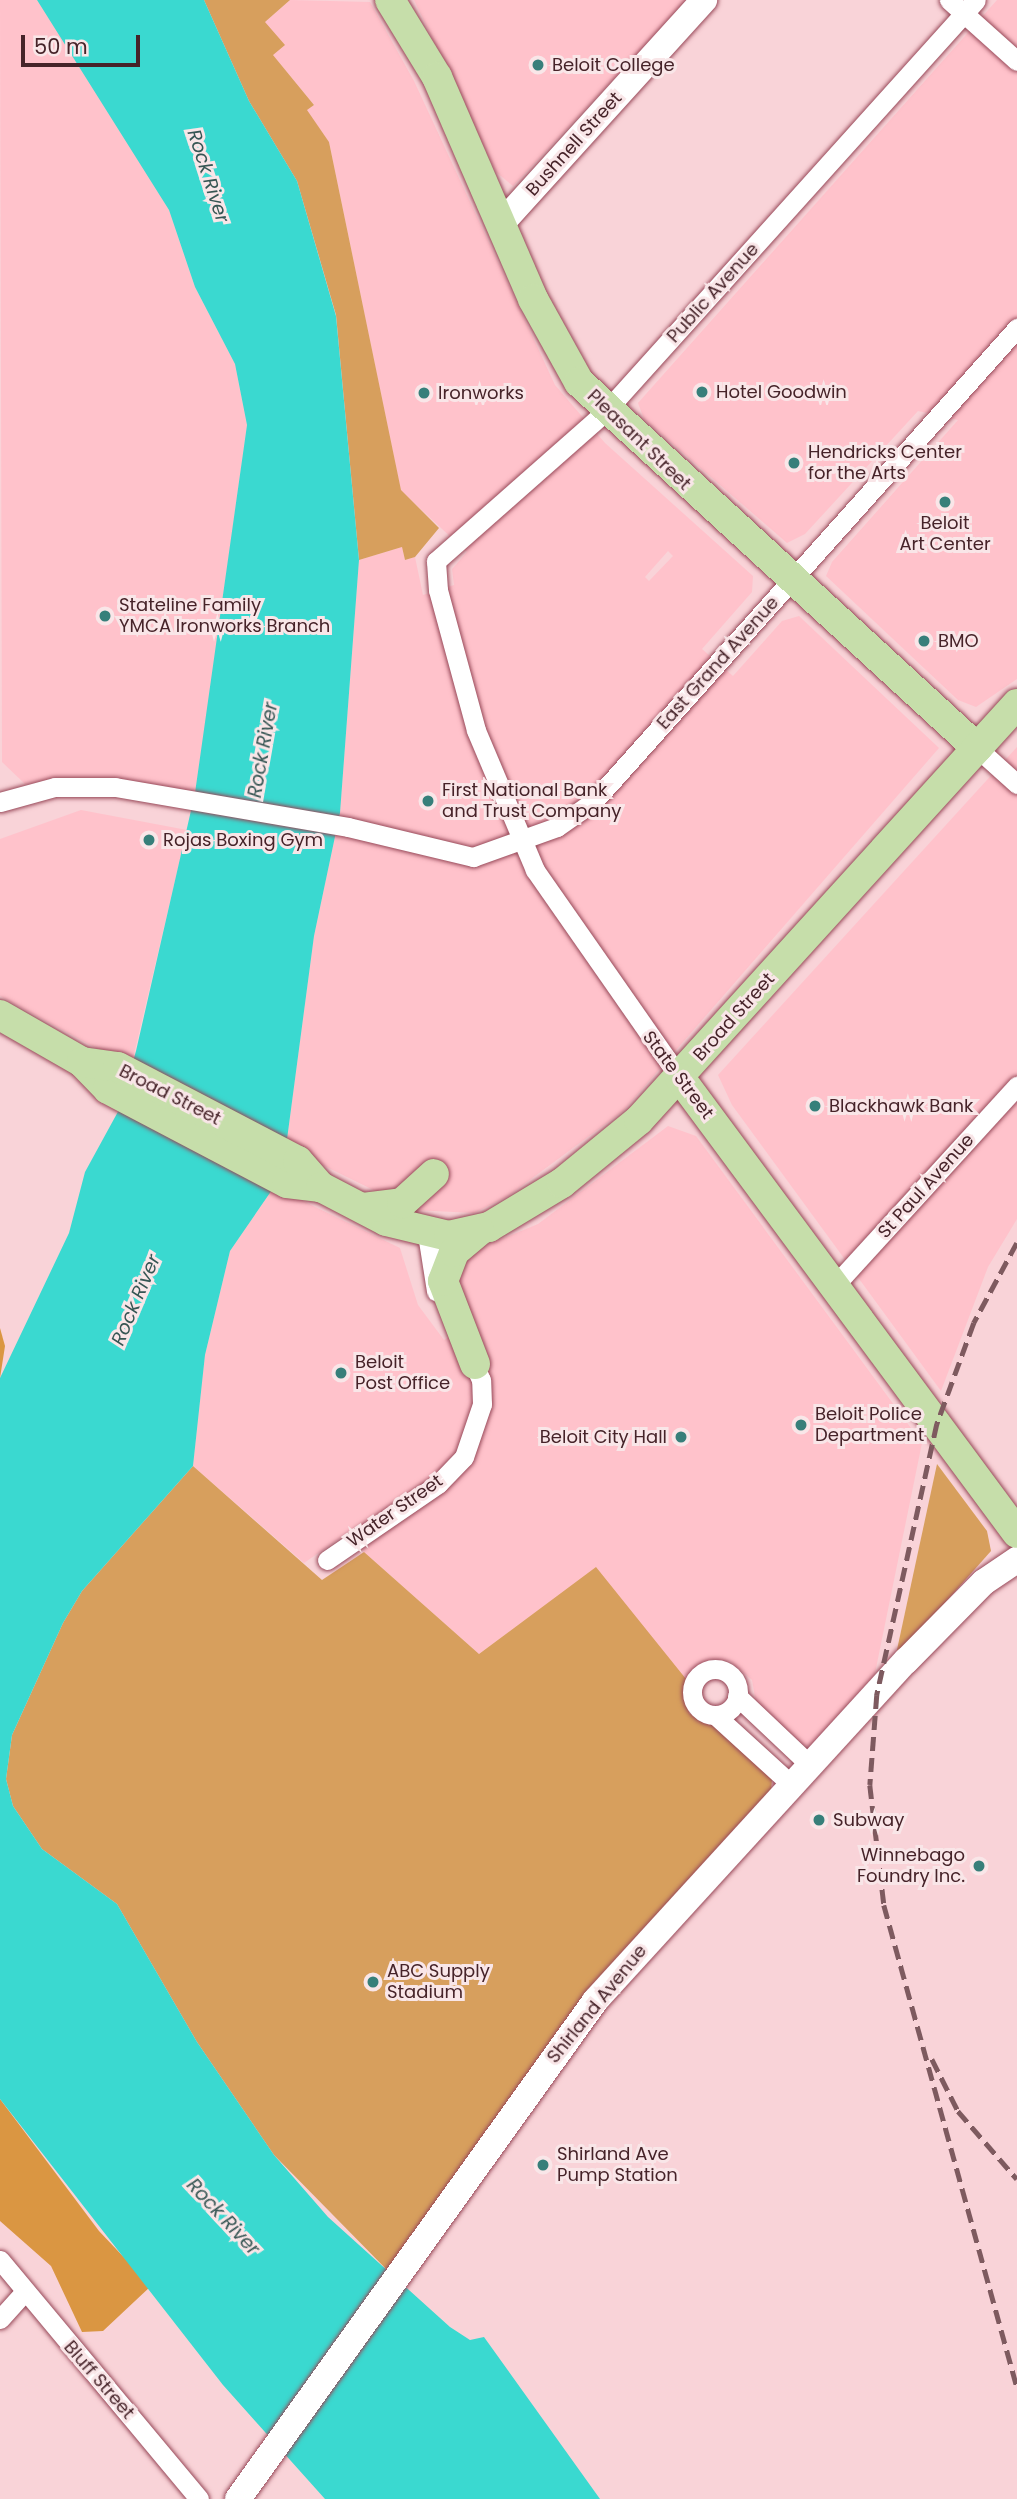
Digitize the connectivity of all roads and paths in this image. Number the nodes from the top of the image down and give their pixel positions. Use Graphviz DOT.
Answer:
graph roads {
  1 [pos="390,0"];
  2 [pos="704,0"];
  3 [pos="949,0"];
  4 [pos="970,7"];
  5 [pos="1017,61"];
  6 [pos="500,225"];
  7 [pos="1017,328"];
  8 [pos="605,412"];
  9 [pos="435,568"];
  10 [pos="792,580"];
  11 [pos="1017,704"];
  12 [pos="977,748"];
  13 [pos="1017,784"];
  14 [pos="0,802"];
  15 [pos="523,841"];
  16 [pos="0,1015"];
  17 [pos="680,1078"];
  18 [pos="1017,1086"];
  19 [pos="433,1174"];
  20 [pos="359,1208"];
  21 [pos="479,1230"];
  22 [pos="427,1234"];
  23 [pos="835,1285"];
  24 [pos="478,1372"];
  25 [pos="1017,1534"];
  26 [pos="327,1560"];
  27 [pos="1017,1560"];
  28 [pos="737,1696"];
  29 [pos="715,1715"];
  30 [pos="811,1766"];
  31 [pos="793,1786"];
  32 [pos="0,2260"];
  33 [pos="24,2292"];
  34 [pos="0,2319"];
  35 [pos="199,2499"];
  36 [pos="238,2499"];
  1 -- 6 [label="main road, Pleasant Street"];
  2 -- 6 [label="street, Bushnell Street"];
  3 -- 4 [label="street"];
  4 -- 5 [label="street"];
  4 -- 8 [label="street, Public Avenue"];
  6 -- 8 [label="main road, Pleasant Street"];
  7 -- 10 [label="street, East Grand Avenue"];
  8 -- 9 [label="street, Public Avenue"];
  8 -- 10 [label="main road, Pleasant Street"];
  9 -- 15 [label="street, State Street"];
  10 -- 12 [label="main road, Pleasant Street"];
  10 -- 15 [label="street, East Grand Avenue"];
  11 -- 12 [label="main road, Broad Street"];
  12 -- 13 [label="street, Pleasant Street"];
  12 -- 17 [label="main road, Broad Street"];
  14 -- 15 [label="street, East Grand Avenue"];
  15 -- 17 [label="street, State Street"];
  16 -- 20 [label="main road, Broad Street"];
  17 -- 21 [label="main road, Broad Street"];
  17 -- 23 [label="main road, State Street"];
  18 -- 23 [label="street, St Paul Avenue"];
  19 -- 20 [label="main road"];
  20 -- 22 [label="main road, Broad Street"];
  21 -- 22 [label="main road, Broad Street"];
  21 -- 24 [label="main road"];
  22 -- 24 [label="street"];
  23 -- 25 [label="main road, State Street"];
  24 -- 26 [label="street, Water Street"];
  27 -- 30 [label="street, Shirland Avenue"];
  28 -- 29 [label="street"];
  28 -- 29 [label="street"];
  28 -- 30 [label="street"];
  29 -- 31 [label="street"];
  30 -- 31 [label="street, Shirland Avenue"];
  31 -- 36 [label="street, Shirland Avenue"];
  32 -- 33 [label="street, Bluff Street"];
  33 -- 34 [label="street"];
  33 -- 35 [label="street, Bluff Street"];
}
